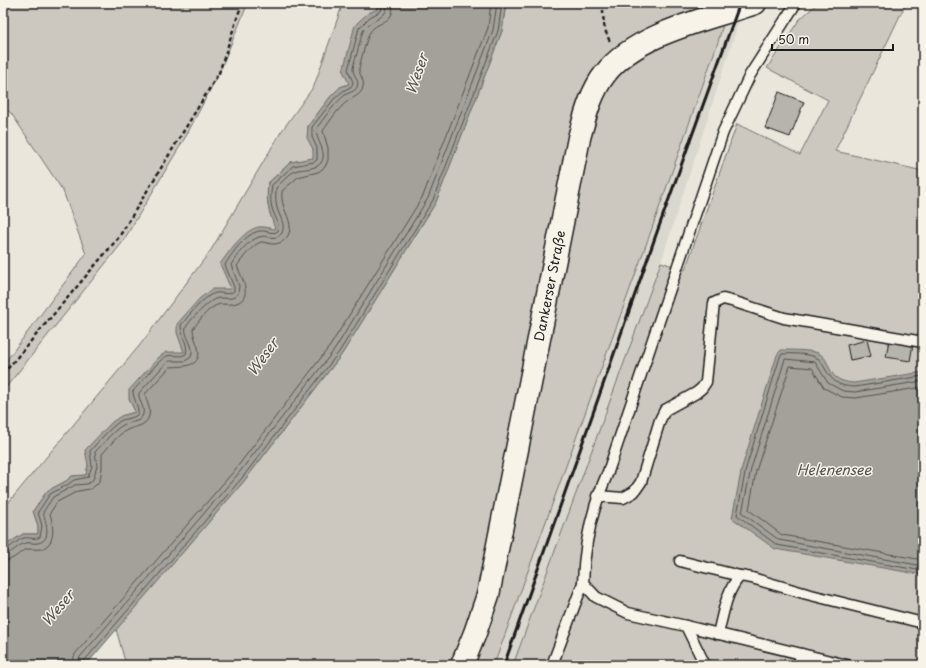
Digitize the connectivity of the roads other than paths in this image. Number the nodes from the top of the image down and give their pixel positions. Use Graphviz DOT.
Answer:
graph roads {
  1 [pos="755,3"];
  2 [pos="796,3"];
  3 [pos="923,342"];
  4 [pos="597,496"];
  5 [pos="680,561"];
  6 [pos="740,576"];
  7 [pos="583,583"];
  8 [pos="923,623"];
  9 [pos="686,626"];
  10 [pos="718,634"];
  11 [pos="802,654"];
  12 [pos="462,665"];
  13 [pos="552,665"];
  14 [pos="705,665"];
  15 [pos="799,665"];
  16 [pos="847,665"];
  1 -- 12 [label="main road, Dankerser Straße"];
  2 -- 4 [label="lane"];
  3 -- 4 [label="lane"];
  4 -- 7 [label="lane"];
  5 -- 6 [label="lane"];
  6 -- 8 [label="lane"];
  6 -- 10 [label="lane"];
  7 -- 9 [label="lane"];
  7 -- 13 [label="lane"];
  9 -- 10 [label="lane"];
  9 -- 14 [label="lane"];
  10 -- 11 [label="lane"];
  11 -- 15 [label="lane"];
  11 -- 16 [label="lane"];
}
